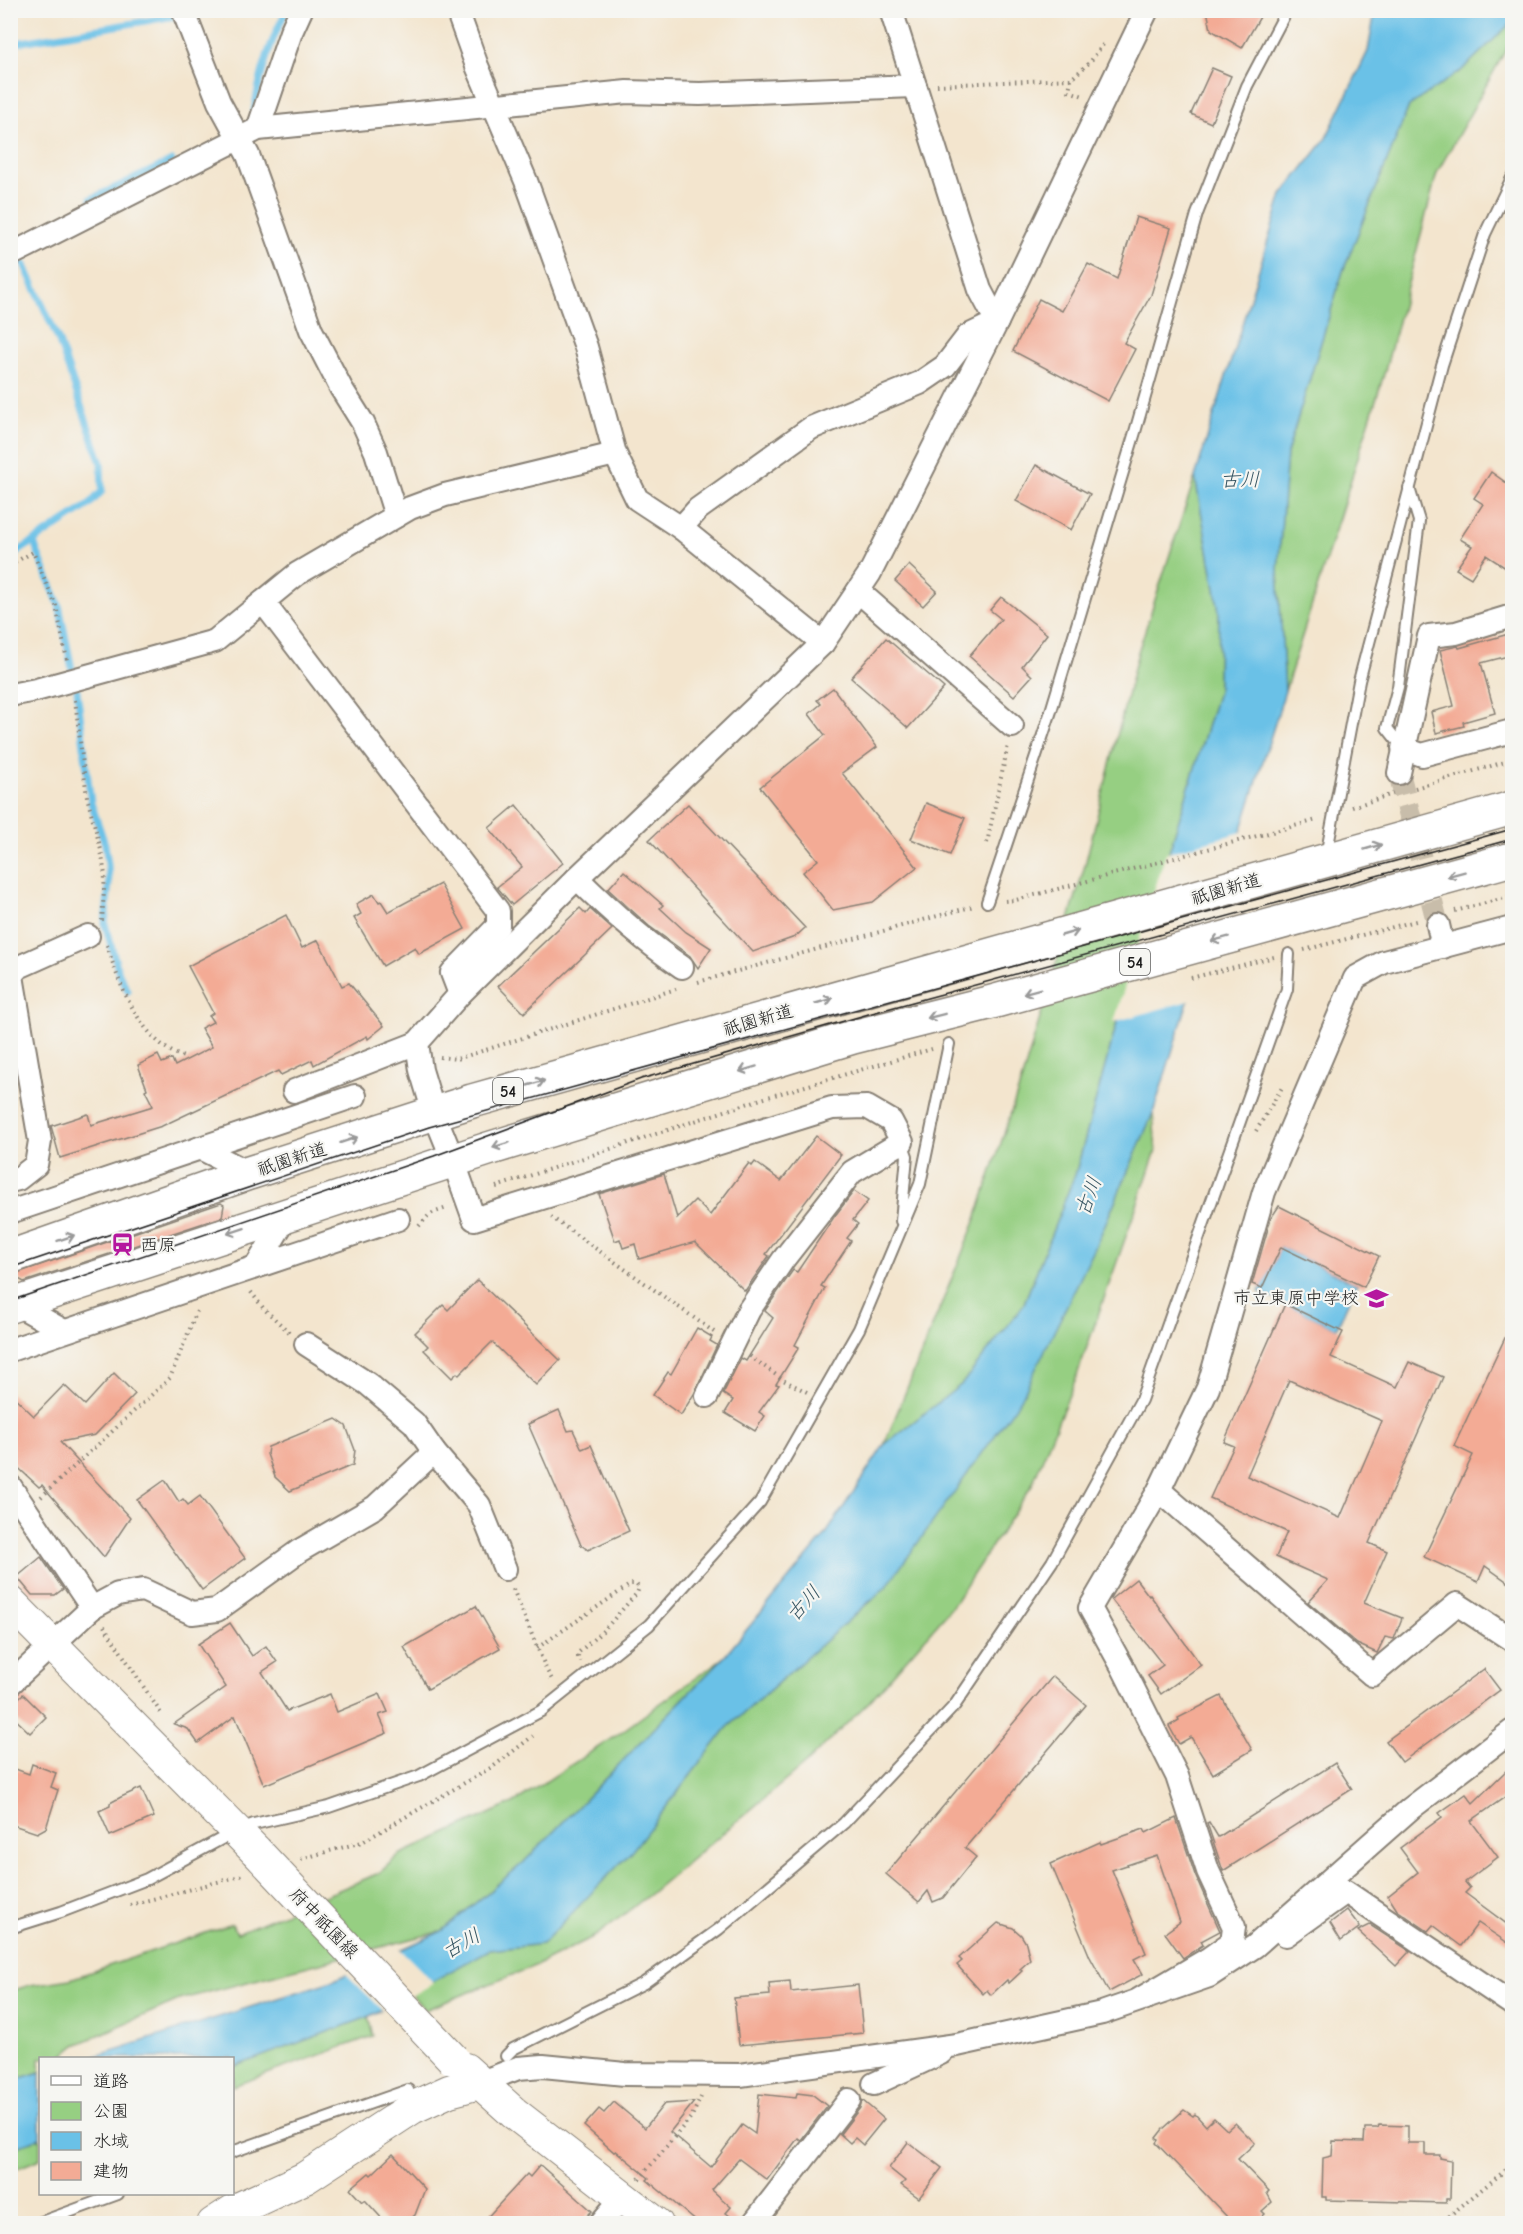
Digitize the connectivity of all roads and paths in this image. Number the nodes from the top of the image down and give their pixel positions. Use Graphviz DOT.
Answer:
graph roads {
  1 [pos="183,10"];
  2 [pos="301,10"];
  3 [pos="458,10"];
  4 [pos="891,10"];
  5 [pos="1147,10"];
  6 [pos="1287,10"];
  7 [pos="915,86"];
  8 [pos="1069,91"];
  9 [pos="493,104"];
  10 [pos="258,129"];
  11 [pos="238,140"];
  12 [pos="1512,178"];
  13 [pos="10,255"];
  14 [pos="997,322"];
  15 [pos="615,454"];
  16 [pos="1409,487"];
  17 [pos="396,516"];
  18 [pos="681,528"];
  19 [pos="10,565"];
  20 [pos="858,591"];
  21 [pos="263,602"];
  22 [pos="1512,616"];
  23 [pos="823,643"];
  24 [pos="72,681"];
  25 [pos="10,694"];
  26 [pos="1012,726"];
  27 [pos="1512,731"];
  28 [pos="1404,748"];
  29 [pos="1512,760"];
  30 [pos="1405,784"];
  31 [pos="1512,808"];
  32 [pos="1333,814"];
  33 [pos="1297,826"];
  34 [pos="986,848"];
  35 [pos="1512,859"];
  36 [pos="1311,864"];
  37 [pos="577,878"];
  38 [pos="1512,896"];
  39 [pos="1016,900"];
  40 [pos="987,902"];
  41 [pos="1438,926"];
  42 [pos="1512,928"];
  43 [pos="99,936"];
  44 [pos="1289,954"];
  45 [pos="11,970"];
  46 [pos="685,980"];
  47 [pos="460,994"];
  48 [pos="417,1043"];
  49 [pos="949,1044"];
  50 [pos="184,1057"];
  51 [pos="436,1057"];
  52 [pos="294,1091"];
  53 [pos="355,1096"];
  54 [pos="434,1113"];
  55 [pos="902,1142"];
  56 [pos="200,1148"];
  57 [pos="453,1160"];
  58 [pos="249,1173"];
  59 [pos="10,1182"];
  60 [pos="493,1189"];
  61 [pos="532,1201"];
  62 [pos="10,1212"];
  63 [pos="288,1214"];
  64 [pos="398,1219"];
  65 [pos="900,1232"];
  66 [pos="10,1257"];
  67 [pos="257,1265"];
  68 [pos="244,1285"];
  69 [pos="13,1305"];
  70 [pos="197,1309"];
  71 [pos="64,1332"];
  72 [pos="306,1344"];
  73 [pos="733,1344"];
  74 [pos="10,1350"];
  75 [pos="805,1391"];
  76 [pos="707,1396"];
  77 [pos="434,1452"];
  78 [pos="10,1486"];
  79 [pos="1160,1490"];
  80 [pos="27,1509"];
  81 [pos="505,1569"];
  82 [pos="10,1602"];
  83 [pos="92,1608"];
  84 [pos="1512,1640"];
  85 [pos="51,1644"];
  86 [pos="537,1648"];
  87 [pos="547,1671"];
  88 [pos="586,1675"];
  89 [pos="10,1684"];
  90 [pos="163,1717"];
  91 [pos="540,1731"];
  92 [pos="1512,1731"];
  93 [pos="247,1852"];
  94 [pos="294,1861"];
  95 [pos="128,1906"];
  96 [pos="10,1928"];
  97 [pos="1255,1946"];
  98 [pos="1140,1999"];
  99 [pos="1512,2004"];
  100 [pos="957,2045"];
  101 [pos="506,2056"];
  102 [pos="708,2075"];
  103 [pos="479,2083"];
  104 [pos="874,2084"];
  105 [pos="408,2090"];
  106 [pos="849,2100"];
  107 [pos="234,2151"];
  108 [pos="1512,2165"];
  109 [pos="113,2195"];
  110 [pos="622,2198"];
  111 [pos="36,2223"];
  112 [pos="213,2223"];
  113 [pos="600,2223"];
  114 [pos="657,2223"];
  115 [pos="753,2223"];
  116 [pos="1439,2223"];
  1 -- 11 [label="street"];
  2 -- 10 [label="street"];
  3 -- 9 [label="street"];
  4 -- 7 [label="street"];
  5 -- 14 [label="street"];
  6 -- 40 [label="lane"];
  7 -- 8 [label="path"];
  7 -- 9 [label="street"];
  7 -- 14 [label="street"];
  9 -- 10 [label="street"];
  9 -- 15 [label="street"];
  10 -- 11 [label="street"];
  11 -- 13 [label="street"];
  11 -- 17 [label="street"];
  12 -- 16 [label="lane"];
  14 -- 18 [label="street"];
  14 -- 20 [label="street"];
  15 -- 17 [label="street"];
  15 -- 18 [label="street"];
  16 -- 28 [label="lane"];
  16 -- 32 [label="lane"];
  17 -- 21 [label="street"];
  18 -- 23 [label="street"];
  19 -- 24 [label="path"];
  20 -- 23 [label="street"];
  20 -- 26 [label="street"];
  21 -- 24 [label="street"];
  21 -- 47 [label="street"];
  22 -- 28 [label="street"];
  23 -- 37 [label="street"];
  24 -- 25 [label="street"];
  24 -- 43 [label="path"];
  26 -- 34 [label="path"];
  27 -- 28 [label="street"];
  28 -- 30 [label="street"];
  29 -- 30 [label="path"];
  30 -- 32 [label="path"];
  36 -- 31 [label="highway, 祇園新道 / 54, one-way"];
  32 -- 36 [label="lane"];
  33 -- 39 [label="path"];
  35 -- 57 [label="highway, 54, one-way"];
  54 -- 36 [label="highway, 祇園新道 / 54, one-way"];
  37 -- 46 [label="street"];
  37 -- 47 [label="street"];
  38 -- 41 [label="path"];
  40 -- 46 [label="path"];
  41 -- 42 [label="street"];
  41 -- 44 [label="path"];
  41 -- 79 [label="street"];
  43 -- 45 [label="street"];
  43 -- 50 [label="path"];
  44 -- 101 [label="lane"];
  45 -- 59 [label="street"];
  46 -- 51 [label="path"];
  47 -- 48 [label="street"];
  48 -- 52 [label="street"];
  48 -- 54 [label="street"];
  49 -- 60 [label="path"];
  49 -- 65 [label="lane"];
  53 -- 56 [label="street"];
  54 -- 57 [label="street"];
  58 -- 54 [label="highway, 祇園新道 / 54, one-way"];
  55 -- 61 [label="street"];
  55 -- 65 [label="lane"];
  55 -- 73 [label="street"];
  56 -- 58 [label="street"];
  56 -- 62 [label="street"];
  57 -- 61 [label="street"];
  57 -- 63 [label="highway, 54"];
  66 -- 58 [label="highway, 祇園新道 / 54, one-way"];
  61 -- 73 [label="path"];
  63 -- 67 [label="street"];
  63 -- 69 [label="highway, 54, one-way"];
  64 -- 67 [label="street"];
  65 -- 88 [label="lane"];
  67 -- 71 [label="street"];
  68 -- 72 [label="path"];
  69 -- 71 [label="street"];
  70 -- 80 [label="path"];
  71 -- 74 [label="street"];
  72 -- 77 [label="street"];
  73 -- 75 [label="path"];
  73 -- 76 [label="street"];
  77 -- 81 [label="street"];
  77 -- 83 [label="street"];
  78 -- 80 [label="street"];
  79 -- 84 [label="street"];
  79 -- 98 [label="street"];
  80 -- 83 [label="street"];
  81 -- 86 [label="path"];
  82 -- 85 [label="main road, 府中祇園線"];
  83 -- 85 [label="street"];
  83 -- 90 [label="path"];
  85 -- 89 [label="street"];
  85 -- 93 [label="main road, 府中祇園線"];
  86 -- 87 [label="path"];
  86 -- 88 [label="path"];
  88 -- 93 [label="lane"];
  91 -- 94 [label="path"];
  92 -- 97 [label="street"];
  93 -- 95 [label="path"];
  93 -- 96 [label="lane"];
  93 -- 103 [label="main road, 府中祇園線, bridge"];
  97 -- 98 [label="street"];
  97 -- 99 [label="street"];
  98 -- 100 [label="street"];
  100 -- 102 [label="street"];
  100 -- 104 [label="street"];
  102 -- 103 [label="street"];
  102 -- 110 [label="path"];
  103 -- 110 [label="main road, 府中祇園線"];
  103 -- 112 [label="main road"];
  105 -- 107 [label="lane"];
  106 -- 115 [label="street"];
  108 -- 116 [label="path"];
  109 -- 111 [label="lane"];
  110 -- 113 [label="street"];
  110 -- 114 [label="main road, 府中祇園線"];
}
